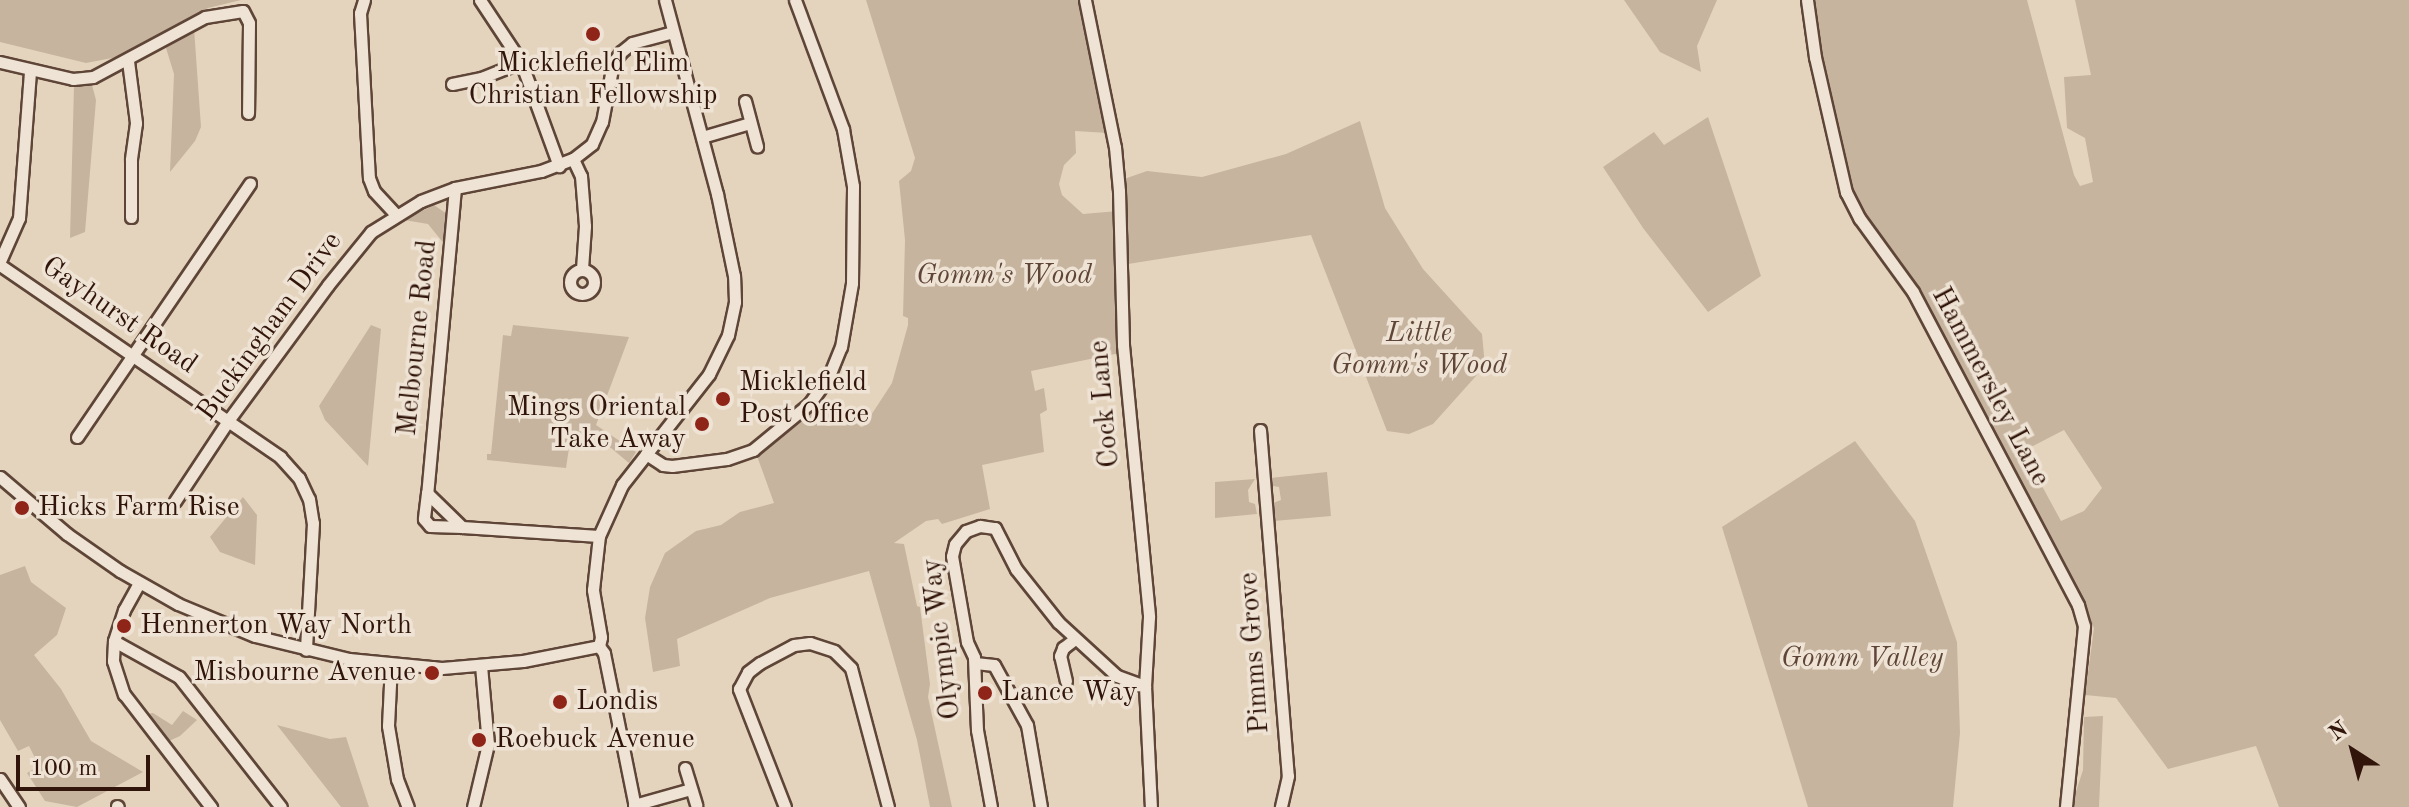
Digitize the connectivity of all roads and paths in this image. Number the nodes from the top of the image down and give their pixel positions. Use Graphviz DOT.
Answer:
graph roads {
  1 [pos="364,0"];
  2 [pos="480,0"];
  3 [pos="665,0"];
  4 [pos="795,0"];
  5 [pos="1085,0"];
  6 [pos="1807,0"];
  7 [pos="673,32"];
  8 [pos="128,61"];
  9 [pos="0,62"];
  10 [pos="521,62"];
  11 [pos="30,70"];
  12 [pos="452,84"];
  13 [pos="745,101"];
  14 [pos="248,113"];
  15 [pos="750,123"];
  16 [pos="702,137"];
  17 [pos="757,146"];
  18 [pos="573,159"];
  19 [pos="559,166"];
  20 [pos="250,183"];
  21 [pos="455,188"];
  22 [pos="396,215"];
  23 [pos="131,217"];
  24 [pos="0,263"];
  25 [pos="582,269"];
  26 [pos="133,356"];
  27 [pos="229,422"];
  28 [pos="1260,430"];
  29 [pos="77,437"];
  30 [pos="646,454"];
  31 [pos="0,477"];
  32 [pos="427,493"];
  33 [pos="175,501"];
  34 [pos="462,527"];
  35 [pos="599,536"];
  36 [pos="139,583"];
  37 [pos="1075,639"];
  38 [pos="114,641"];
  39 [pos="599,646"];
  40 [pos="306,650"];
  41 [pos="975,663"];
  42 [pos="391,664"];
  43 [pos="481,665"];
  44 [pos="1066,681"];
  45 [pos="1145,686"];
  46 [pos="685,768"];
  47 [pos="0,779"];
  48 [pos="691,789"];
  49 [pos="696,805"];
  50 [pos="635,806"];
  51 [pos="19,807"];
  52 [pos="211,807"];
  53 [pos="281,807"];
  54 [pos="408,807"];
  55 [pos="473,807"];
  56 [pos="785,807"];
  57 [pos="888,807"];
  58 [pos="991,807"];
  59 [pos="1041,807"];
  60 [pos="1151,807"];
  61 [pos="1281,807"];
  62 [pos="2066,807"];
  1 -- 22 [label="street"];
  2 -- 10 [label="street"];
  3 -- 7 [label="street"];
  4 -- 30 [label="street"];
  5 -- 45 [label="street, Cock Lane"];
  6 -- 62 [label="street, Hammersley Lane"];
  7 -- 16 [label="street"];
  7 -- 18 [label="street, Buckingham Drive"];
  8 -- 11 [label="street"];
  8 -- 14 [label="street"];
  8 -- 23 [label="street"];
  9 -- 11 [label="street"];
  10 -- 12 [label="street"];
  10 -- 19 [label="street"];
  11 -- 24 [label="street"];
  13 -- 15 [label="street"];
  15 -- 16 [label="street"];
  15 -- 17 [label="street"];
  16 -- 30 [label="street"];
  18 -- 19 [label="street, Buckingham Drive"];
  18 -- 25 [label="street"];
  19 -- 21 [label="street, Buckingham Drive"];
  20 -- 26 [label="street"];
  21 -- 22 [label="street, Buckingham Drive"];
  21 -- 32 [label="street, Melbourne Road"];
  22 -- 27 [label="street, Buckingham Drive"];
  24 -- 26 [label="street, Gayhurst Road"];
  26 -- 27 [label="street, Gayhurst Road"];
  26 -- 29 [label="street"];
  27 -- 33 [label="street, Buckingham Drive"];
  27 -- 40 [label="street, Gayhurst Road"];
  28 -- 61 [label="street, Pimms Grove"];
  30 -- 35 [label="street"];
  31 -- 36 [label="street"];
  32 -- 34 [label="street"];
  32 -- 34 [label="street, Melbourne Road"];
  34 -- 35 [label="street, Melbourne Road"];
  35 -- 39 [label="street"];
  36 -- 38 [label="street"];
  36 -- 40 [label="street"];
  37 -- 41 [label="street, Olympic Way"];
  37 -- 44 [label="street"];
  37 -- 45 [label="street, Olympic Way"];
  38 -- 52 [label="street"];
  38 -- 53 [label="street"];
  39 -- 43 [label="street"];
  39 -- 50 [label="street"];
  40 -- 42 [label="street"];
  41 -- 58 [label="street, Olympic Way"];
  41 -- 59 [label="street"];
  42 -- 43 [label="street"];
  42 -- 54 [label="street"];
  43 -- 55 [label="street"];
  45 -- 60 [label="street, Cock Lane"];
  46 -- 48 [label="street"];
  47 -- 51 [label="street"];
  48 -- 49 [label="street"];
  48 -- 50 [label="street"];
  56 -- 57 [label="street"];
}
